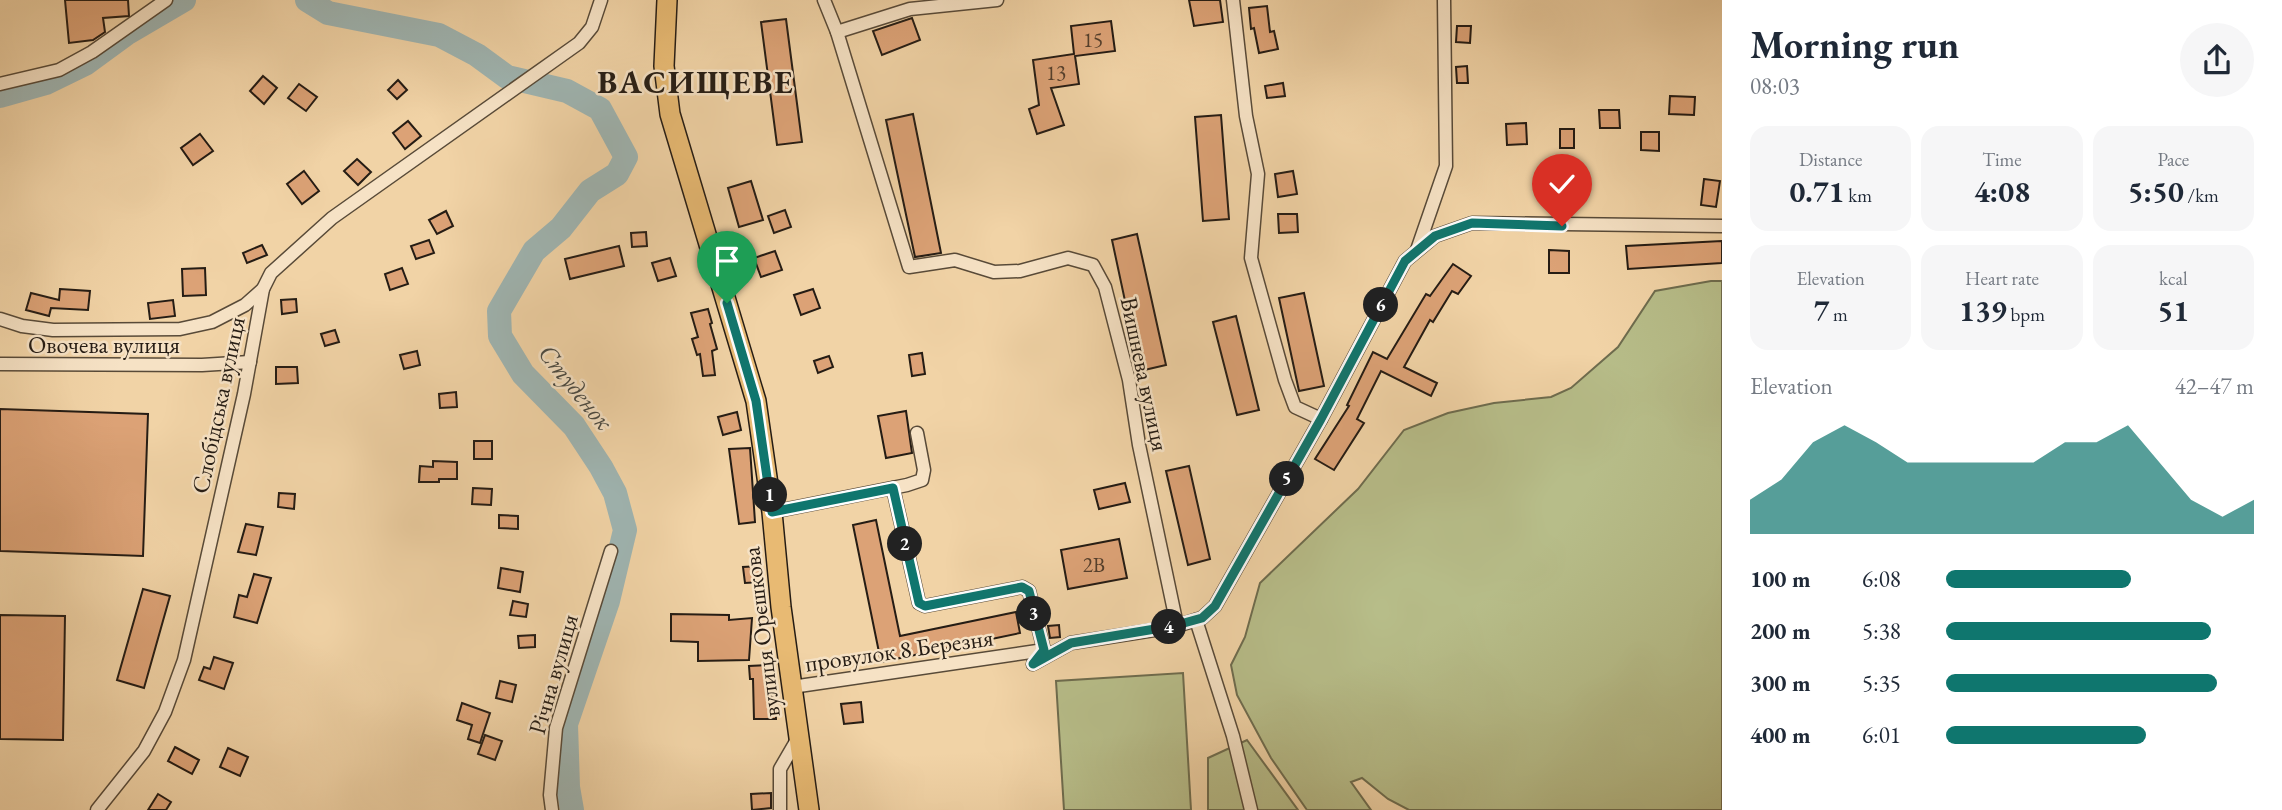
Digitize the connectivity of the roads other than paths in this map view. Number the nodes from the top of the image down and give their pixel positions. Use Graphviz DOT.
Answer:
graph roads {
  1 [pos="166,0"];
  2 [pos="601,0"];
  3 [pos="667,0"];
  4 [pos="824,0"];
  5 [pos="997,0"];
  6 [pos="1233,0"];
  7 [pos="1444,0"];
  8 [pos="837,32"];
  9 [pos="0,84"];
  10 [pos="1722,226"];
  11 [pos="1418,250"];
  12 [pos="263,289"];
  13 [pos="0,318"];
  14 [pos="250,362"];
  15 [pos="0,364"];
  16 [pos="1321,419"];
  17 [pos="917,433"];
  18 [pos="893,488"];
  19 [pos="772,512"];
  20 [pos="611,551"];
  21 [pos="1196,620"];
  22 [pos="1177,625"];
  23 [pos="1044,650"];
  24 [pos="792,687"];
  25 [pos="798,738"];
  26 [pos="97,810"];
  27 [pos="552,810"];
  28 [pos="780,810"];
  29 [pos="809,810"];
  30 [pos="1251,810"];
  1 -- 9 [label="street"];
  2 -- 12 [label="street, Слобідська вулиця"];
  3 -- 19 [label="main road, вулиця Орєшкова"];
  4 -- 8 [label="street, Вишнева вулиця"];
  5 -- 8 [label="street"];
  6 -- 16 [label="street"];
  7 -- 11 [label="street"];
  8 -- 22 [label="street, Вишнева вулиця"];
  10 -- 11 [label="street"];
  11 -- 16 [label="street"];
  12 -- 13 [label="street"];
  12 -- 14 [label="street, Слобідська вулиця"];
  14 -- 15 [label="street, Овочева вулиця"];
  14 -- 26 [label="street, Слобідська вулиця"];
  16 -- 21 [label="street"];
  17 -- 18 [label="street"];
  18 -- 19 [label="street"];
  18 -- 23 [label="street"];
  19 -- 24 [label="main road, вулиця Орєшкова"];
  20 -- 27 [label="street, Річна вулиця"];
  21 -- 22 [label="street"];
  21 -- 30 [label="street"];
  22 -- 23 [label="street"];
  23 -- 24 [label="street, провулок 8 Березня"];
  24 -- 25 [label="main road, вулиця Орєшкова"];
  25 -- 28 [label="street"];
  25 -- 29 [label="main road, вулиця Орєшкова"];
}
